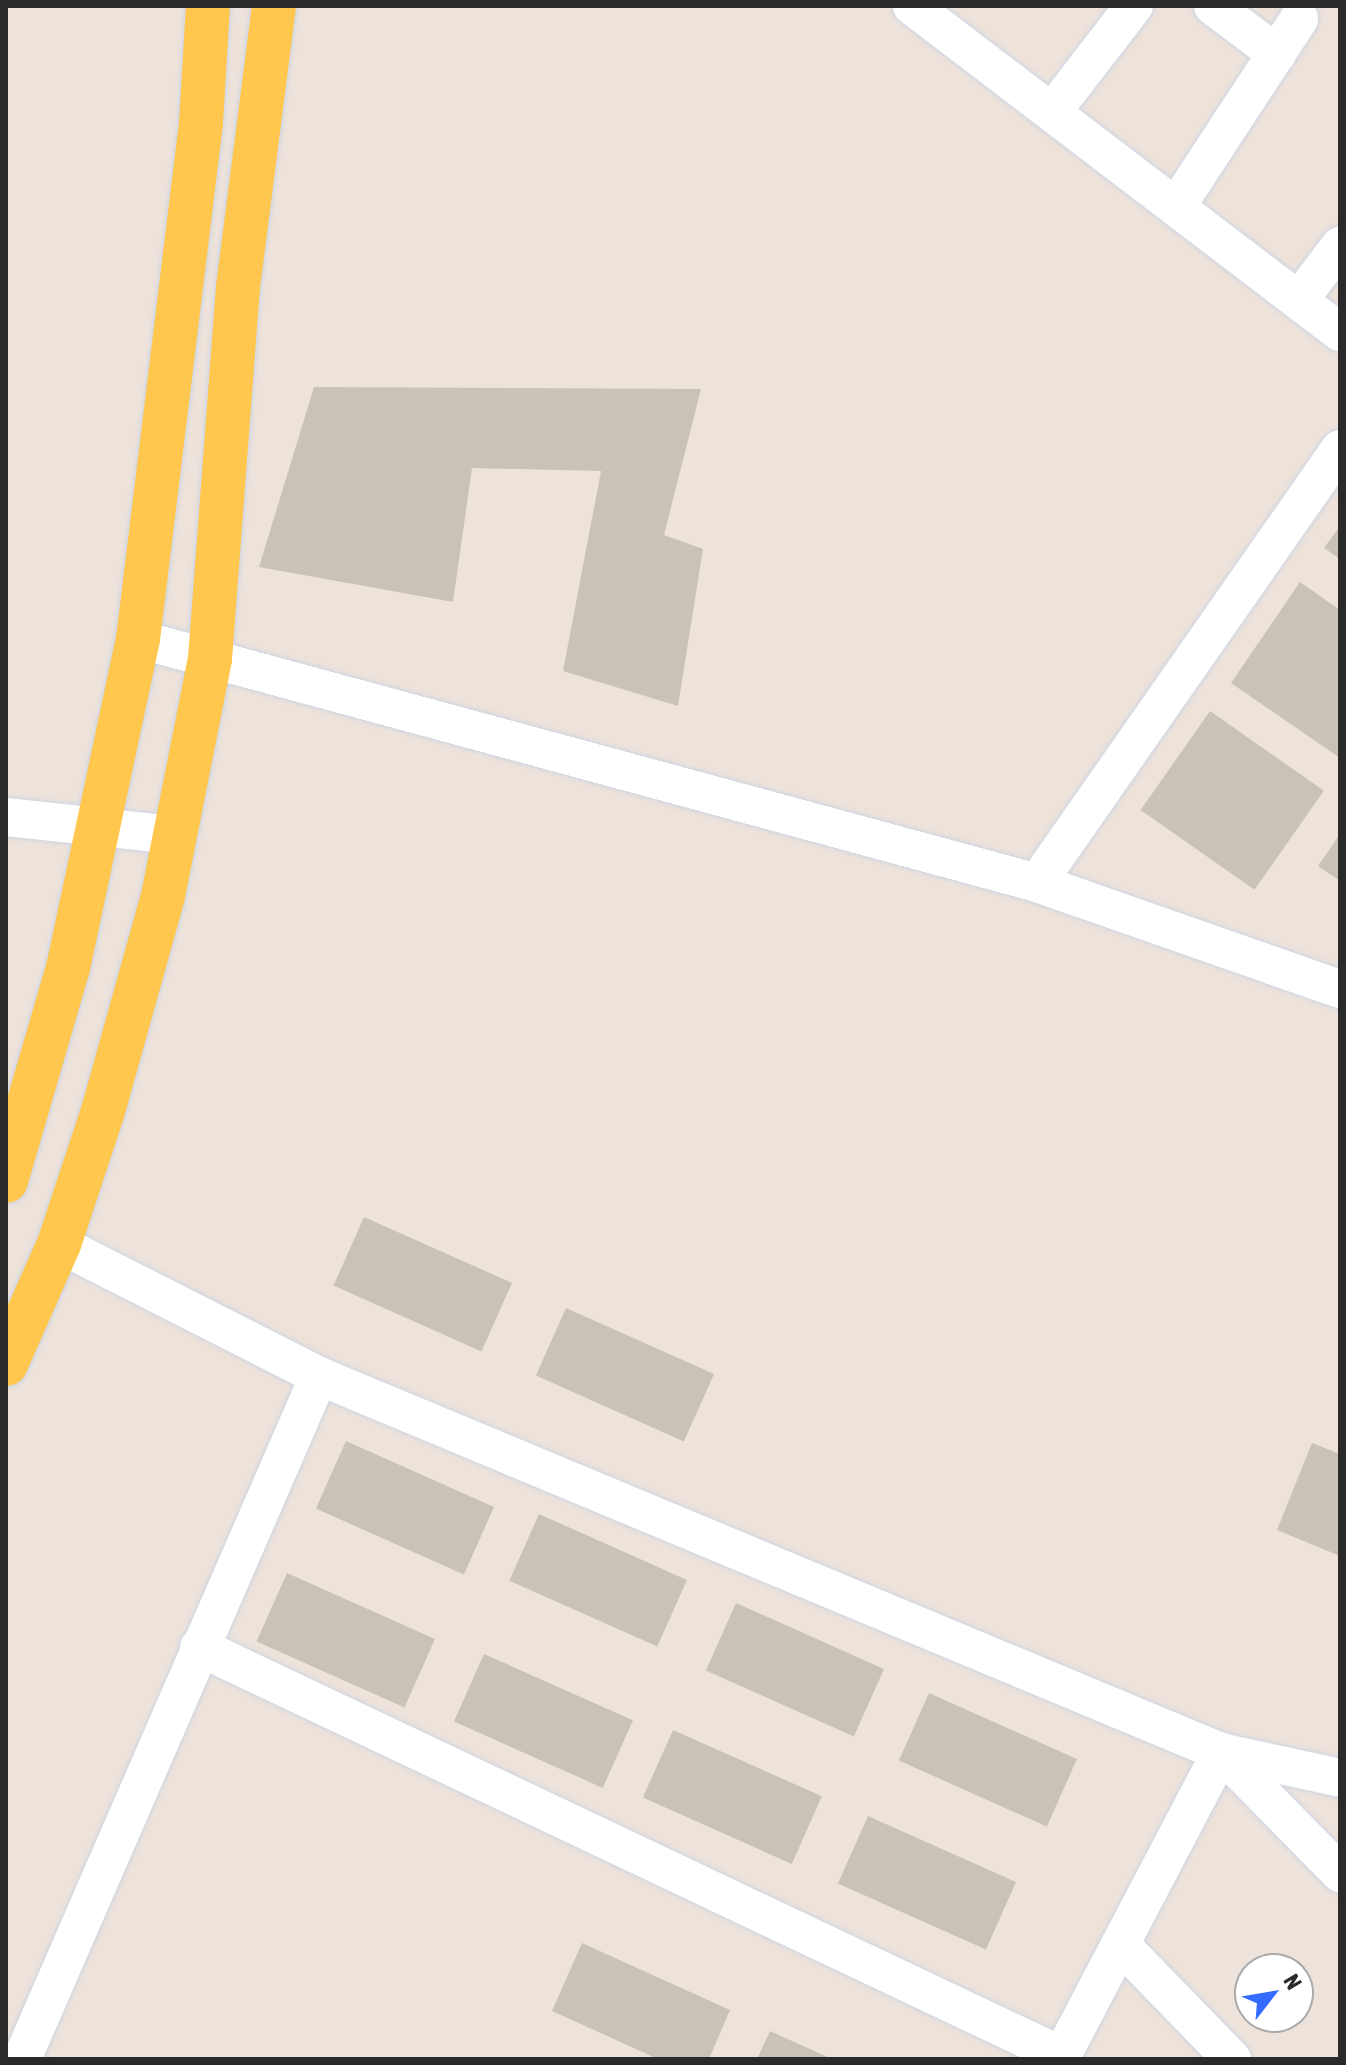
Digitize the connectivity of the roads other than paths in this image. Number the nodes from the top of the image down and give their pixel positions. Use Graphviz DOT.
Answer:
graph roads {
  1 [pos="208,6"];
  2 [pos="274,6"];
  3 [pos="912,6"];
  4 [pos="1134,6"];
  5 [pos="1213,6"];
  6 [pos="1299,19"];
  7 [pos="1277,54"];
  8 [pos="1052,112"];
  9 [pos="1176,207"];
  10 [pos="1340,246"];
  11 [pos="1299,300"];
  12 [pos="1340,332"];
  13 [pos="1340,449"];
  14 [pos="138,639"];
  15 [pos="210,659"];
  16 [pos="6,817"];
  17 [pos="97,827"];
  18 [pos="175,835"];
  19 [pos="1037,883"];
  20 [pos="1340,989"];
  21 [pos="6,1181"];
  22 [pos="59,1244"];
  23 [pos="6,1364"];
  24 [pos="319,1376"];
  25 [pos="199,1647"];
  26 [pos="1221,1752"];
  27 [pos="1340,1778"];
  28 [pos="1340,1873"];
  29 [pos="1120,1944"];
  30 [pos="1061,2058"];
  31 [pos="22,2059"];
  32 [pos="1232,2059"];
  1 -- 14 [label="main road"];
  2 -- 15 [label="main road"];
  3 -- 8 [label="street"];
  4 -- 8 [label="street"];
  5 -- 7 [label="street"];
  6 -- 7 [label="street"];
  7 -- 9 [label="street"];
  8 -- 9 [label="street"];
  9 -- 11 [label="street"];
  10 -- 11 [label="street"];
  11 -- 12 [label="street"];
  13 -- 19 [label="street"];
  14 -- 15 [label="street"];
  14 -- 17 [label="main road"];
  15 -- 18 [label="main road"];
  15 -- 19 [label="street"];
  16 -- 17 [label="street"];
  17 -- 18 [label="street"];
  17 -- 21 [label="main road"];
  18 -- 22 [label="main road"];
  19 -- 20 [label="street"];
  22 -- 23 [label="main road"];
  22 -- 24 [label="street"];
  24 -- 25 [label="street"];
  24 -- 26 [label="street"];
  25 -- 30 [label="street"];
  25 -- 31 [label="street"];
  26 -- 27 [label="street"];
  26 -- 28 [label="street"];
  26 -- 29 [label="street"];
  29 -- 30 [label="street"];
  29 -- 32 [label="street"];
}
